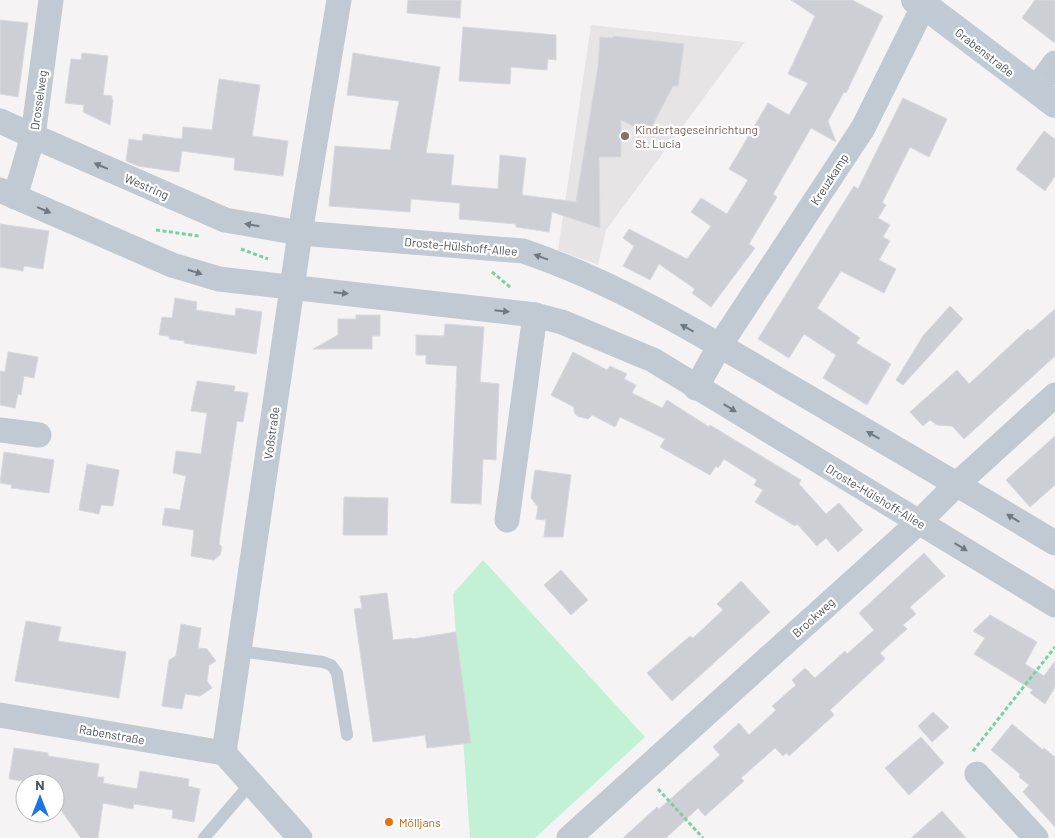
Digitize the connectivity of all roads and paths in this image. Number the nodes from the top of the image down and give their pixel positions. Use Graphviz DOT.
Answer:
graph roads {
  1 [pos="51,0"];
  2 [pos="339,0"];
  3 [pos="920,2"];
  4 [pos="1055,63"];
  5 [pos="1045,97"];
  6 [pos="0,120"];
  7 [pos="32,136"];
  8 [pos="7,194"];
  9 [pos="151,230"];
  10 [pos="300,233"];
  11 [pos="203,236"];
  12 [pos="237,247"];
  13 [pos="297,260"];
  14 [pos="292,288"];
  15 [pos="535,314"];
  16 [pos="720,345"];
  17 [pos="696,388"];
  18 [pos="1055,394"];
  19 [pos="0,430"];
  20 [pos="40,436"];
  21 [pos="957,484"];
  22 [pos="506,520"];
  23 [pos="919,522"];
  24 [pos="1055,543"];
  25 [pos="1055,605"];
  26 [pos="1055,647"];
  27 [pos="239,651"];
  28 [pos="0,715"];
  29 [pos="347,735"];
  30 [pos="224,753"];
  31 [pos="642,772"];
  32 [pos="977,774"];
  33 [pos="251,783"];
  34 [pos="204,838"];
  35 [pos="300,838"];
  36 [pos="570,838"];
  37 [pos="703,838"];
  38 [pos="1036,838"];
  1 -- 7 [label="street, Drosselweg"];
  2 -- 10 [label="street, Voßstraße"];
  3 -- 5 [label="street, Grabenstraße"];
  3 -- 16 [label="street, Kreuzkamp"];
  4 -- 5 [label="street"];
  6 -- 7 [label="street, Westring"];
  7 -- 8 [label="street, Drosselweg"];
  10 -- 7 [label="street, Westring, one-way"];
  8 -- 14 [label="street, one-way"];
  9 -- 11 [label="path"];
  10 -- 13 [label="street, Voßstraße"];
  16 -- 10 [label="street, Droste-Hülshoff-Allee, one-way"];
  12 -- 13 [label="path"];
  13 -- 14 [label="street, Voßstraße"];
  14 -- 15 [label="street, Droste-Hülshoff-Allee, one-way"];
  14 -- 27 [label="street, Voßstraße"];
  15 -- 17 [label="street, Droste-Hülshoff-Allee"];
  15 -- 22 [label="street"];
  16 -- 17 [label="street"];
  21 -- 16 [label="street, Droste-Hülshoff-Allee, one-way"];
  17 -- 23 [label="street, Droste-Hülshoff-Allee, one-way"];
  18 -- 21 [label="street, Brookweg"];
  19 -- 20 [label="street"];
  21 -- 23 [label="street, Brookweg"];
  24 -- 21 [label="street, Droste-Hülshoff-Allee, one-way"];
  23 -- 25 [label="street, Droste-Hülshoff-Allee, one-way"];
  23 -- 31 [label="street, Brookweg"];
  26 -- 32 [label="path"];
  27 -- 29 [label="lane"];
  27 -- 30 [label="street, Voßstraße"];
  28 -- 30 [label="street, Rabenstraße"];
  30 -- 33 [label="street"];
  31 -- 36 [label="street, Brookweg"];
  31 -- 37 [label="path"];
  32 -- 38 [label="street"];
  33 -- 34 [label="lane"];
  33 -- 35 [label="street"];
}
